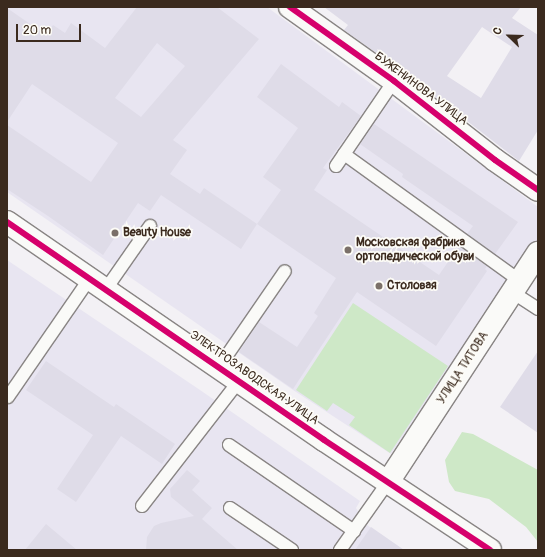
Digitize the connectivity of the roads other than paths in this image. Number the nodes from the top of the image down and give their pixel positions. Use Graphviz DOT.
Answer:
graph roads {
  1 [pos="290,7"];
  2 [pos="394,81"];
  3 [pos="344,154"];
  4 [pos="336,166"];
  5 [pos="536,186"];
  6 [pos="7,222"];
  7 [pos="150,226"];
  8 [pos="538,253"];
  9 [pos="285,271"];
  10 [pos="98,283"];
  11 [pos="516,287"];
  12 [pos="538,309"];
  13 [pos="219,367"];
  14 [pos="239,381"];
  15 [pos="8,397"];
  16 [pos="229,445"];
  17 [pos="388,482"];
  18 [pos="142,506"];
  19 [pos="230,508"];
  20 [pos="354,531"];
  21 [pos="292,550"];
  22 [pos="340,550"];
  23 [pos="490,550"];
  1 -- 2 [label="street, БУЖЕНИНОВА УЛИЦА"];
  2 -- 3 [label="lane"];
  2 -- 5 [label="street, БУЖЕНИНОВА УЛИЦА"];
  3 -- 4 [label="lane"];
  3 -- 11 [label="lane"];
  6 -- 10 [label="street, ЭЛЕКТРОЗАВОДСКАЯ УЛИЦА"];
  7 -- 10 [label="lane"];
  8 -- 11 [label="street, УЛИЦА ТИТОВА"];
  9 -- 13 [label="lane"];
  10 -- 13 [label="street, ЭЛЕКТРОЗАВОДСКАЯ УЛИЦА"];
  10 -- 15 [label="lane"];
  11 -- 12 [label="lane"];
  11 -- 17 [label="street, УЛИЦА ТИТОВА"];
  13 -- 14 [label="street, ЭЛЕКТРОЗАВОДСКАЯ УЛИЦА"];
  14 -- 17 [label="street, ЭЛЕКТРОЗАВОДСКАЯ УЛИЦА"];
  14 -- 18 [label="lane"];
  16 -- 20 [label="lane"];
  17 -- 20 [label="lane"];
  17 -- 23 [label="street, ЭЛЕКТРОЗАВОДСКАЯ УЛИЦА"];
  19 -- 21 [label="lane"];
  20 -- 22 [label="lane"];
}
